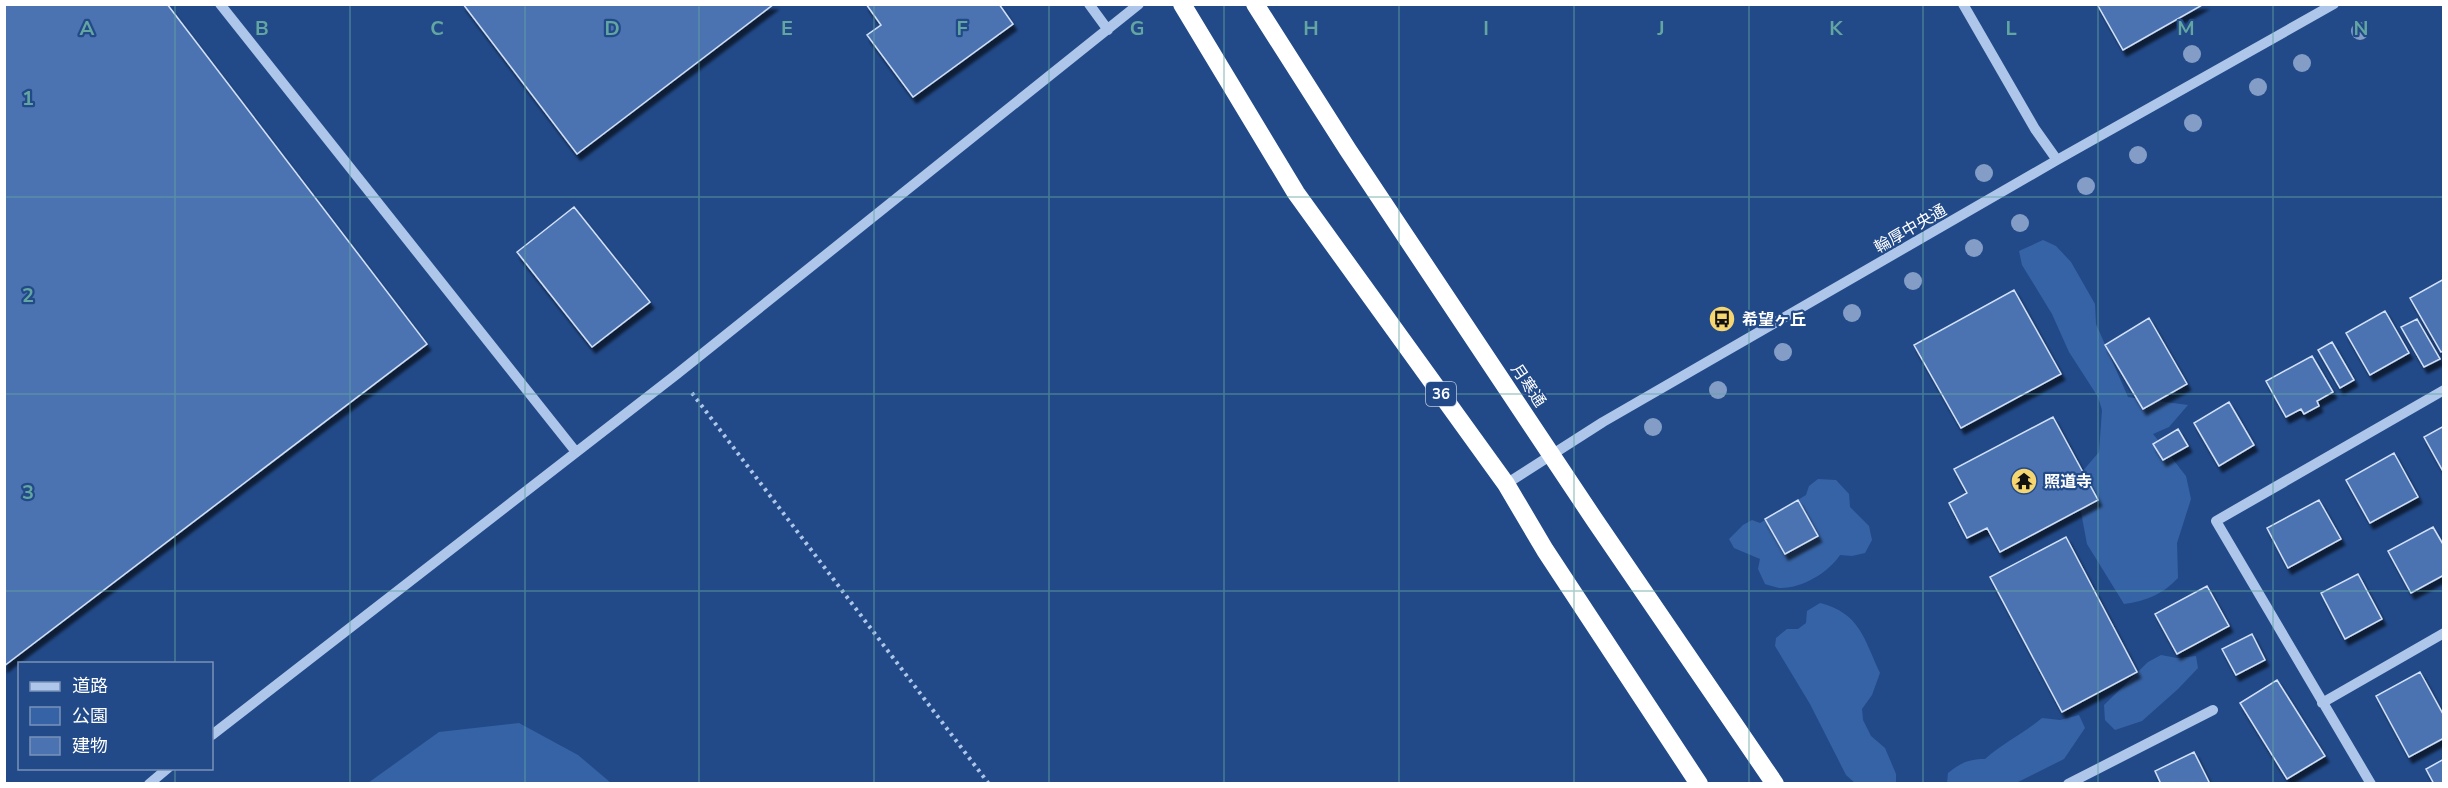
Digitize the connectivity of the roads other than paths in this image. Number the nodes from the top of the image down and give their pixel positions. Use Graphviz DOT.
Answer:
graph roads {
  1 [pos="220,4"];
  2 [pos="1089,4"];
  3 [pos="1139,4"];
  4 [pos="1182,4"];
  5 [pos="1255,4"];
  6 [pos="1964,4"];
  7 [pos="2334,4"];
  8 [pos="1108,30"];
  9 [pos="2057,160"];
  10 [pos="2444,390"];
  11 [pos="576,452"];
  12 [pos="1552,454"];
  13 [pos="1506,484"];
  14 [pos="2444,633"];
  15 [pos="2322,703"];
  16 [pos="2213,710"];
  17 [pos="213,734"];
  18 [pos="165,770"];
  19 [pos="149,783"];
  20 [pos="1699,783"];
  21 [pos="1775,783"];
  22 [pos="2068,783"];
  23 [pos="2371,783"];
  1 -- 11 [label="street"];
  2 -- 8 [label="street"];
  3 -- 8 [label="street"];
  4 -- 13 [label="highway, 36"];
  5 -- 12 [label="highway, 月寒通"];
  6 -- 9 [label="street"];
  7 -- 9 [label="street, 輪厚中央通"];
  8 -- 11 [label="street"];
  9 -- 12 [label="street, 輪厚中央通"];
  10 -- 15 [label="street"];
  11 -- 17 [label="street"];
  12 -- 13 [label="street, 輪厚中央通"];
  12 -- 21 [label="highway, 月寒通"];
  13 -- 20 [label="highway, 36"];
  14 -- 15 [label="street"];
  15 -- 23 [label="street"];
  16 -- 22 [label="street"];
  18 -- 19 [label="street"];
}
